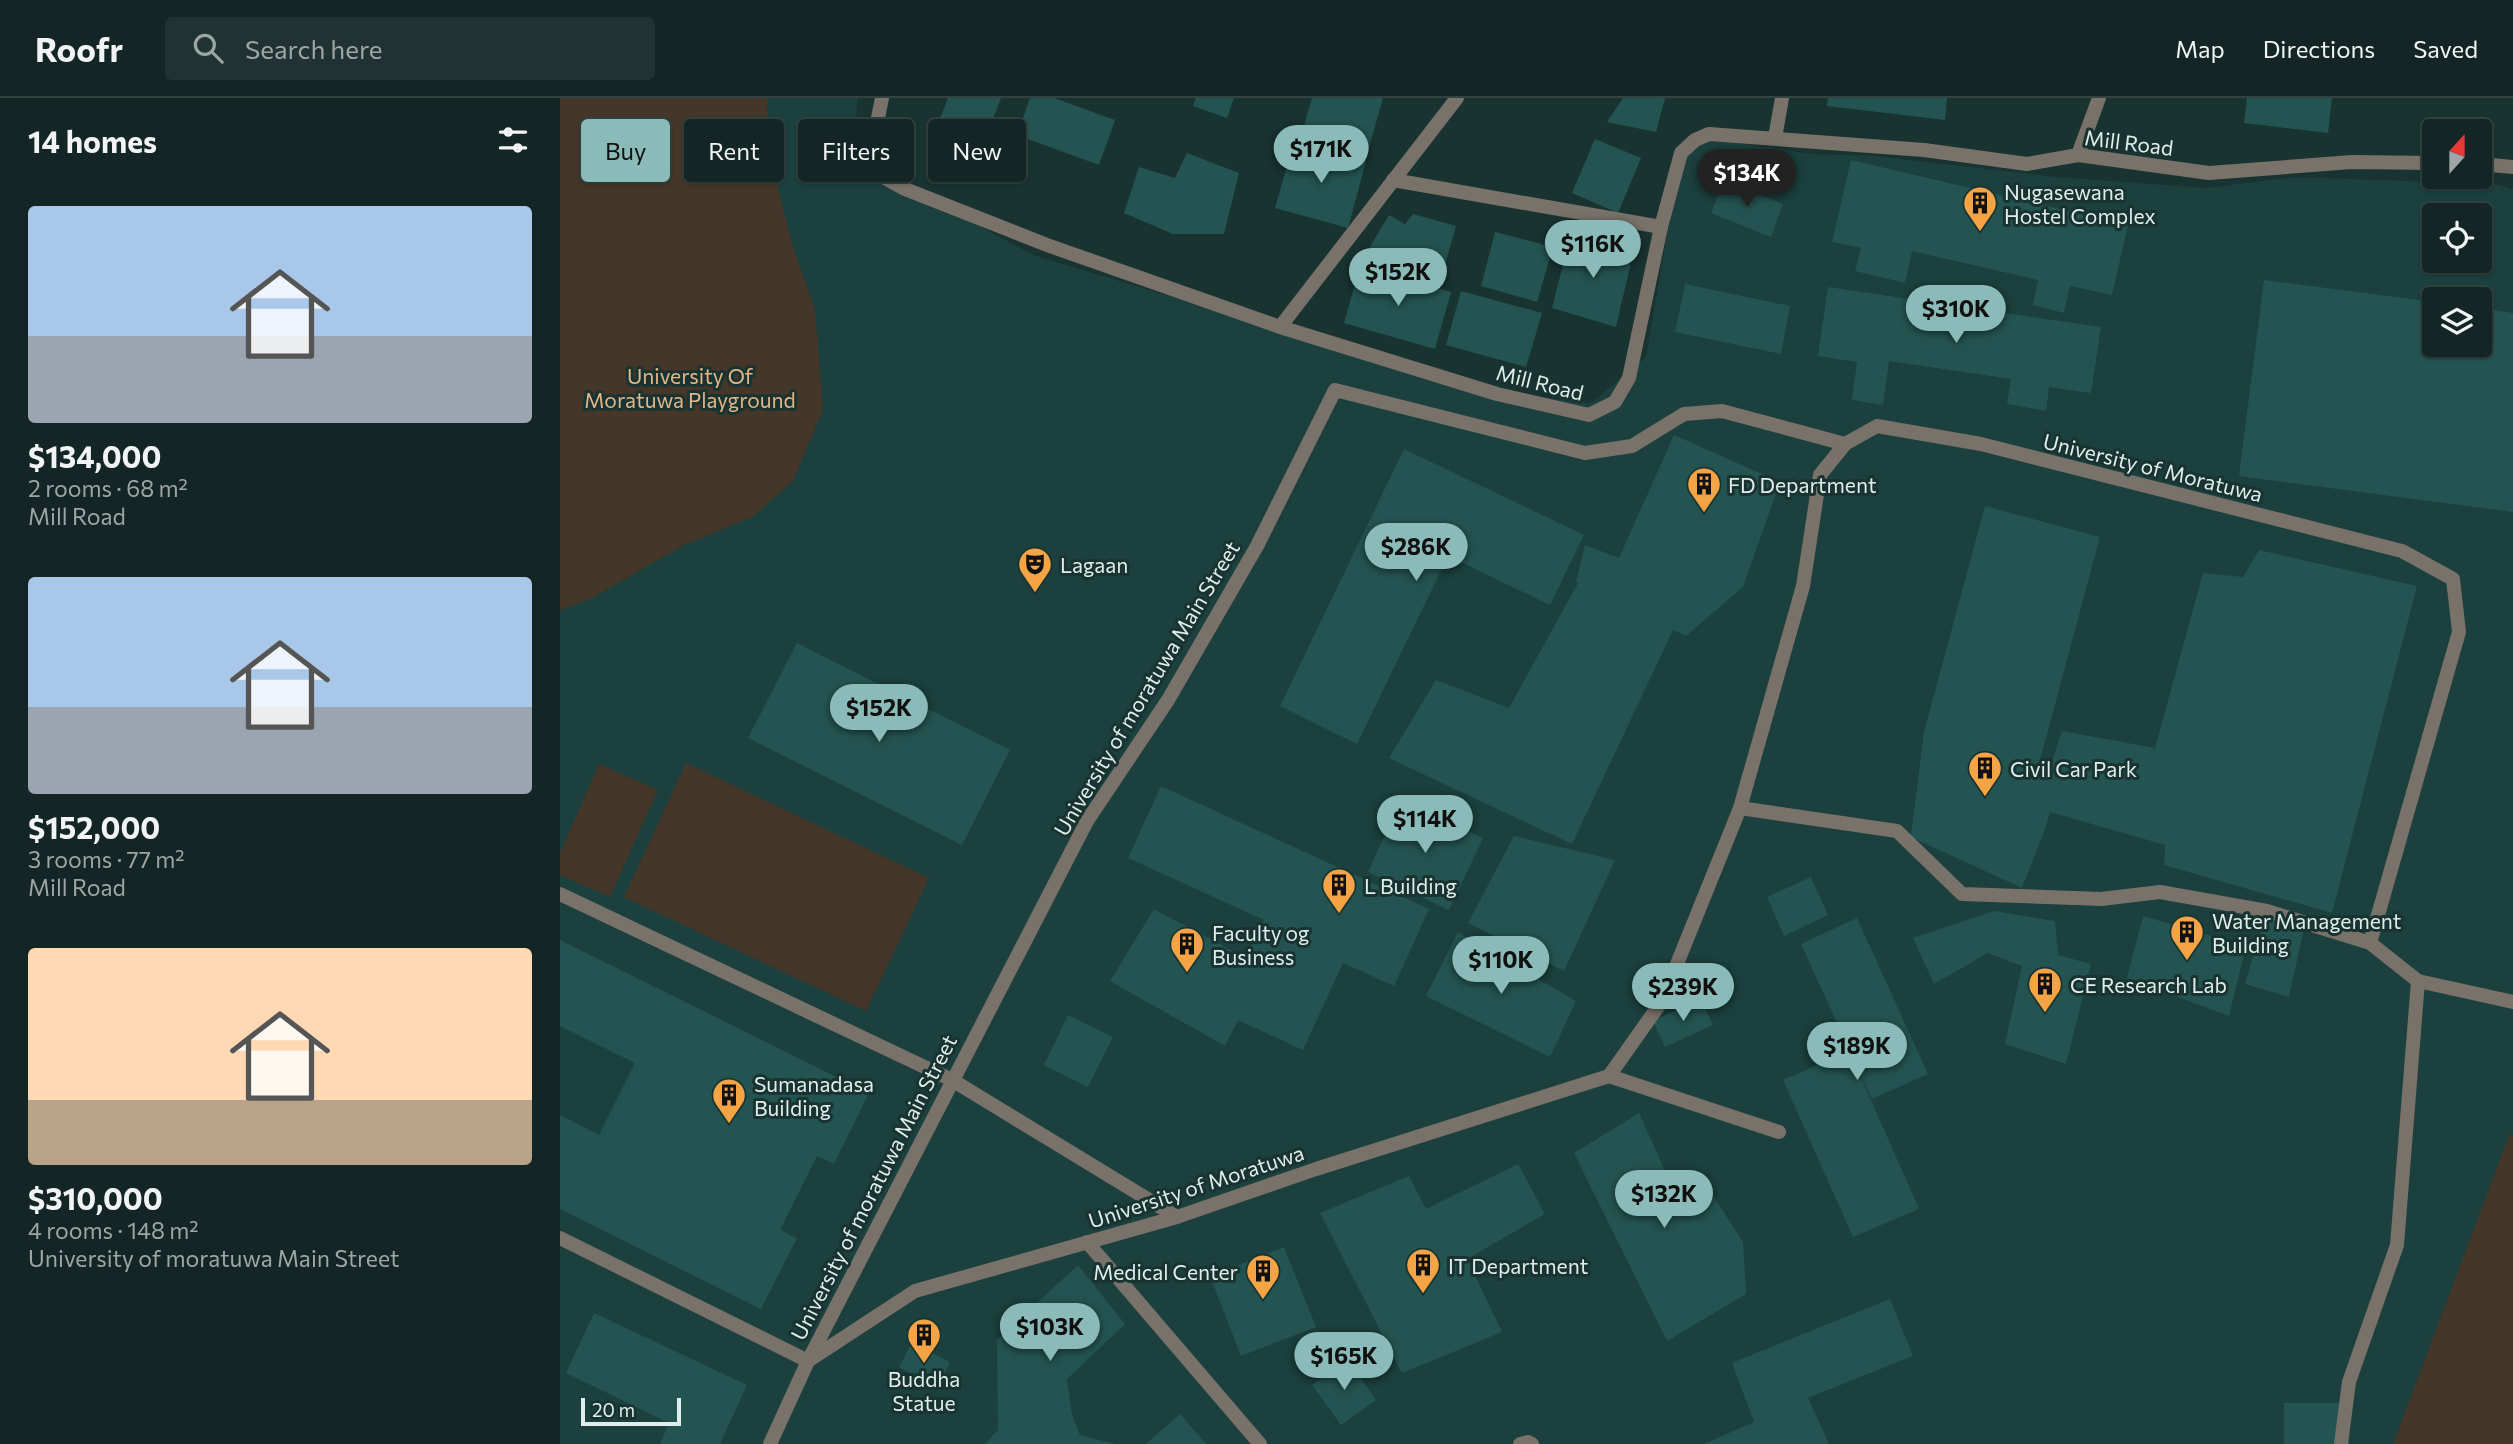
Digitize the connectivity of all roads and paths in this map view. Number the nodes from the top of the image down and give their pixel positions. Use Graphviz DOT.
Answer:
graph roads {
  1 [pos="882,98"];
  2 [pos="1457,98"];
  3 [pos="1782,98"];
  4 [pos="2099,98"];
  5 [pos="1775,138"];
  6 [pos="2078,155"];
  7 [pos="2422,163"];
  8 [pos="2492,165"];
  9 [pos="2513,167"];
  10 [pos="1393,180"];
  11 [pos="1661,227"];
  12 [pos="1280,327"];
  13 [pos="1845,444"];
  14 [pos="1740,808"];
  15 [pos="560,894"];
  16 [pos="2370,943"];
  17 [pos="2418,981"];
  18 [pos="2513,1002"];
  19 [pos="1609,1076"];
  20 [pos="951,1080"];
  21 [pos="1779,1132"];
  22 [pos="1177,1217"];
  23 [pos="560,1238"];
  24 [pos="1087,1242"];
  25 [pos="808,1361"];
  26 [pos="770,1444"];
  27 [pos="1260,1444"];
  28 [pos="1520,1444"];
  29 [pos="1532,1444"];
  30 [pos="2341,1444"];
  1 -- 12 [label="street, Mill Road"];
  2 -- 10 [label="street"];
  3 -- 5 [label="street"];
  4 -- 6 [label="street"];
  5 -- 6 [label="street, Mill Road"];
  5 -- 11 [label="street, Mill Road"];
  6 -- 7 [label="street, Mill Road"];
  8 -- 9 [label="street"];
  10 -- 11 [label="street"];
  10 -- 12 [label="street"];
  11 -- 12 [label="street, Mill Road"];
  13 -- 14 [label="street, University of Moratuwa"];
  13 -- 16 [label="street, University of Moratuwa"];
  13 -- 20 [label="street, University of moratuwa Main Street"];
  14 -- 16 [label="street"];
  14 -- 19 [label="street, University of Moratuwa"];
  15 -- 20 [label="street"];
  16 -- 17 [label="street"];
  17 -- 18 [label="street"];
  17 -- 30 [label="street"];
  19 -- 21 [label="street"];
  19 -- 22 [label="street, University of Moratuwa"];
  20 -- 22 [label="street"];
  20 -- 25 [label="street, University of moratuwa Main Street"];
  22 -- 24 [label="street, University of Moratuwa"];
  23 -- 25 [label="street"];
  24 -- 25 [label="street, University of Moratuwa"];
  24 -- 27 [label="street"];
  25 -- 26 [label="street, University of moratuwa Main Street"];
  28 -- 29 [label="street"];
}
